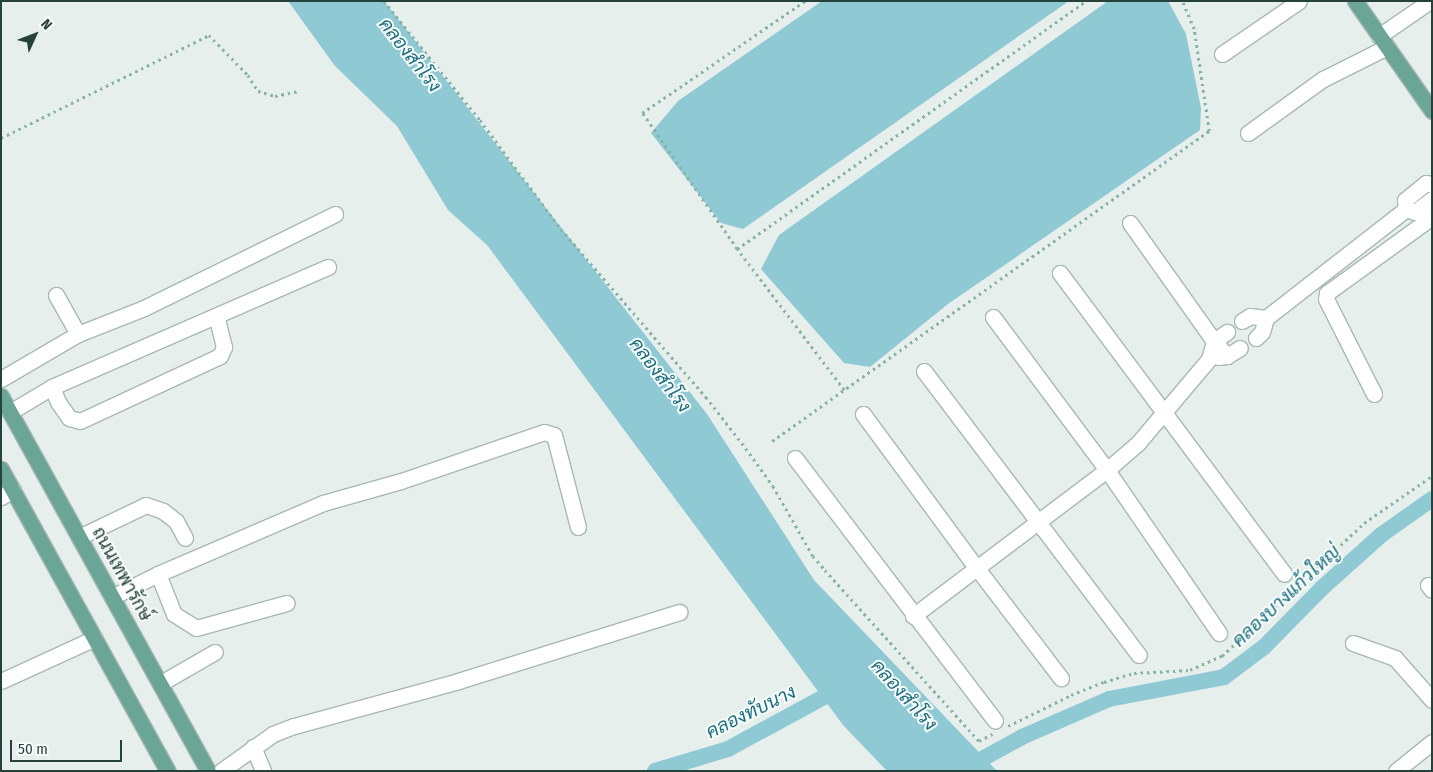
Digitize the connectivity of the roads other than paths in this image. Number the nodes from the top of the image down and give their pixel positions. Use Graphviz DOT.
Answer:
graph roads {
  1 [pos="1299,1"];
  2 [pos="1355,1"];
  3 [pos="1430,1"];
  4 [pos="1383,41"];
  5 [pos="1222,54"];
  6 [pos="1432,111"];
  7 [pos="1248,133"];
  8 [pos="1432,185"];
  9 [pos="1432,199"];
  10 [pos="1406,209"];
  11 [pos="336,214"];
  12 [pos="1432,217"];
  13 [pos="1130,223"];
  14 [pos="328,267"];
  15 [pos="1060,273"];
  16 [pos="56,295"];
  17 [pos="216,316"];
  18 [pos="993,317"];
  19 [pos="1266,318"];
  20 [pos="1242,321"];
  21 [pos="1227,332"];
  22 [pos="78,334"];
  23 [pos="1256,338"];
  24 [pos="1214,341"];
  25 [pos="1240,348"];
  26 [pos="1227,356"];
  27 [pos="1209,358"];
  28 [pos="924,371"];
  29 [pos="1,378"];
  30 [pos="52,387"];
  31 [pos="1374,394"];
  32 [pos="1,396"];
  33 [pos="10,412"];
  34 [pos="1162,412"];
  35 [pos="863,414"];
  36 [pos="795,458"];
  37 [pos="1,469"];
  38 [pos="1107,470"];
  39 [pos="7,493"];
  40 [pos="1038,522"];
  41 [pos="578,527"];
  42 [pos="79,537"];
  43 [pos="185,538"];
  44 [pos="976,567"];
  45 [pos="158,574"];
  46 [pos="1284,574"];
  47 [pos="112,597"];
  48 [pos="287,603"];
  49 [pos="680,612"];
  50 [pos="913,616"];
  51 [pos="1219,633"];
  52 [pos="95,638"];
  53 [pos="1353,643"];
  54 [pos="215,652"];
  55 [pos="1139,654"];
  56 [pos="1061,678"];
  57 [pos="1,681"];
  58 [pos="161,683"];
  59 [pos="1432,700"];
  60 [pos="995,721"];
  61 [pos="1432,742"];
  62 [pos="253,747"];
  63 [pos="168,771"];
  64 [pos="208,771"];
  65 [pos="221,771"];
  66 [pos="263,771"];
  67 [pos="1396,771"];
  1 -- 5 [label="street"];
  2 -- 4 [label="main road"];
  3 -- 4 [label="street"];
  4 -- 6 [label="main road"];
  4 -- 7 [label="street"];
  8 -- 10 [label="street"];
  9 -- 10 [label="street"];
  10 -- 19 [label="street"];
  11 -- 22 [label="street"];
  12 -- 31 [label="street"];
  13 -- 24 [label="street"];
  14 -- 17 [label="street"];
  15 -- 34 [label="street"];
  16 -- 22 [label="street"];
  17 -- 30 [label="street"];
  17 -- 30 [label="street"];
  18 -- 38 [label="street"];
  19 -- 20 [label="street"];
  19 -- 23 [label="street"];
  21 -- 24 [label="street"];
  22 -- 29 [label="street"];
  24 -- 26 [label="street"];
  24 -- 27 [label="street"];
  25 -- 26 [label="street"];
  26 -- 27 [label="street"];
  27 -- 34 [label="street"];
  28 -- 40 [label="street"];
  30 -- 33 [label="street"];
  32 -- 33 [label="main road, ถนนเทพารักษ์"];
  33 -- 42 [label="main road, ถนนเทพารักษ์"];
  34 -- 38 [label="street"];
  34 -- 46 [label="street"];
  35 -- 44 [label="street"];
  36 -- 50 [label="street"];
  37 -- 39 [label="main road"];
  38 -- 40 [label="street"];
  38 -- 51 [label="street"];
  39 -- 52 [label="main road"];
  40 -- 44 [label="street"];
  40 -- 55 [label="street"];
  41 -- 45 [label="street"];
  42 -- 43 [label="street"];
  42 -- 47 [label="main road, ถนนเทพารักษ์"];
  44 -- 50 [label="street"];
  44 -- 56 [label="street"];
  45 -- 47 [label="street"];
  45 -- 48 [label="street"];
  47 -- 58 [label="main road, ถนนเทพารักษ์"];
  49 -- 62 [label="street"];
  50 -- 60 [label="street"];
  52 -- 57 [label="street"];
  52 -- 63 [label="main road"];
  53 -- 59 [label="street"];
  54 -- 58 [label="street"];
  58 -- 64 [label="main road, ถนนเทพารักษ์"];
  61 -- 67 [label="street"];
  62 -- 65 [label="street"];
  62 -- 66 [label="street"];
}
